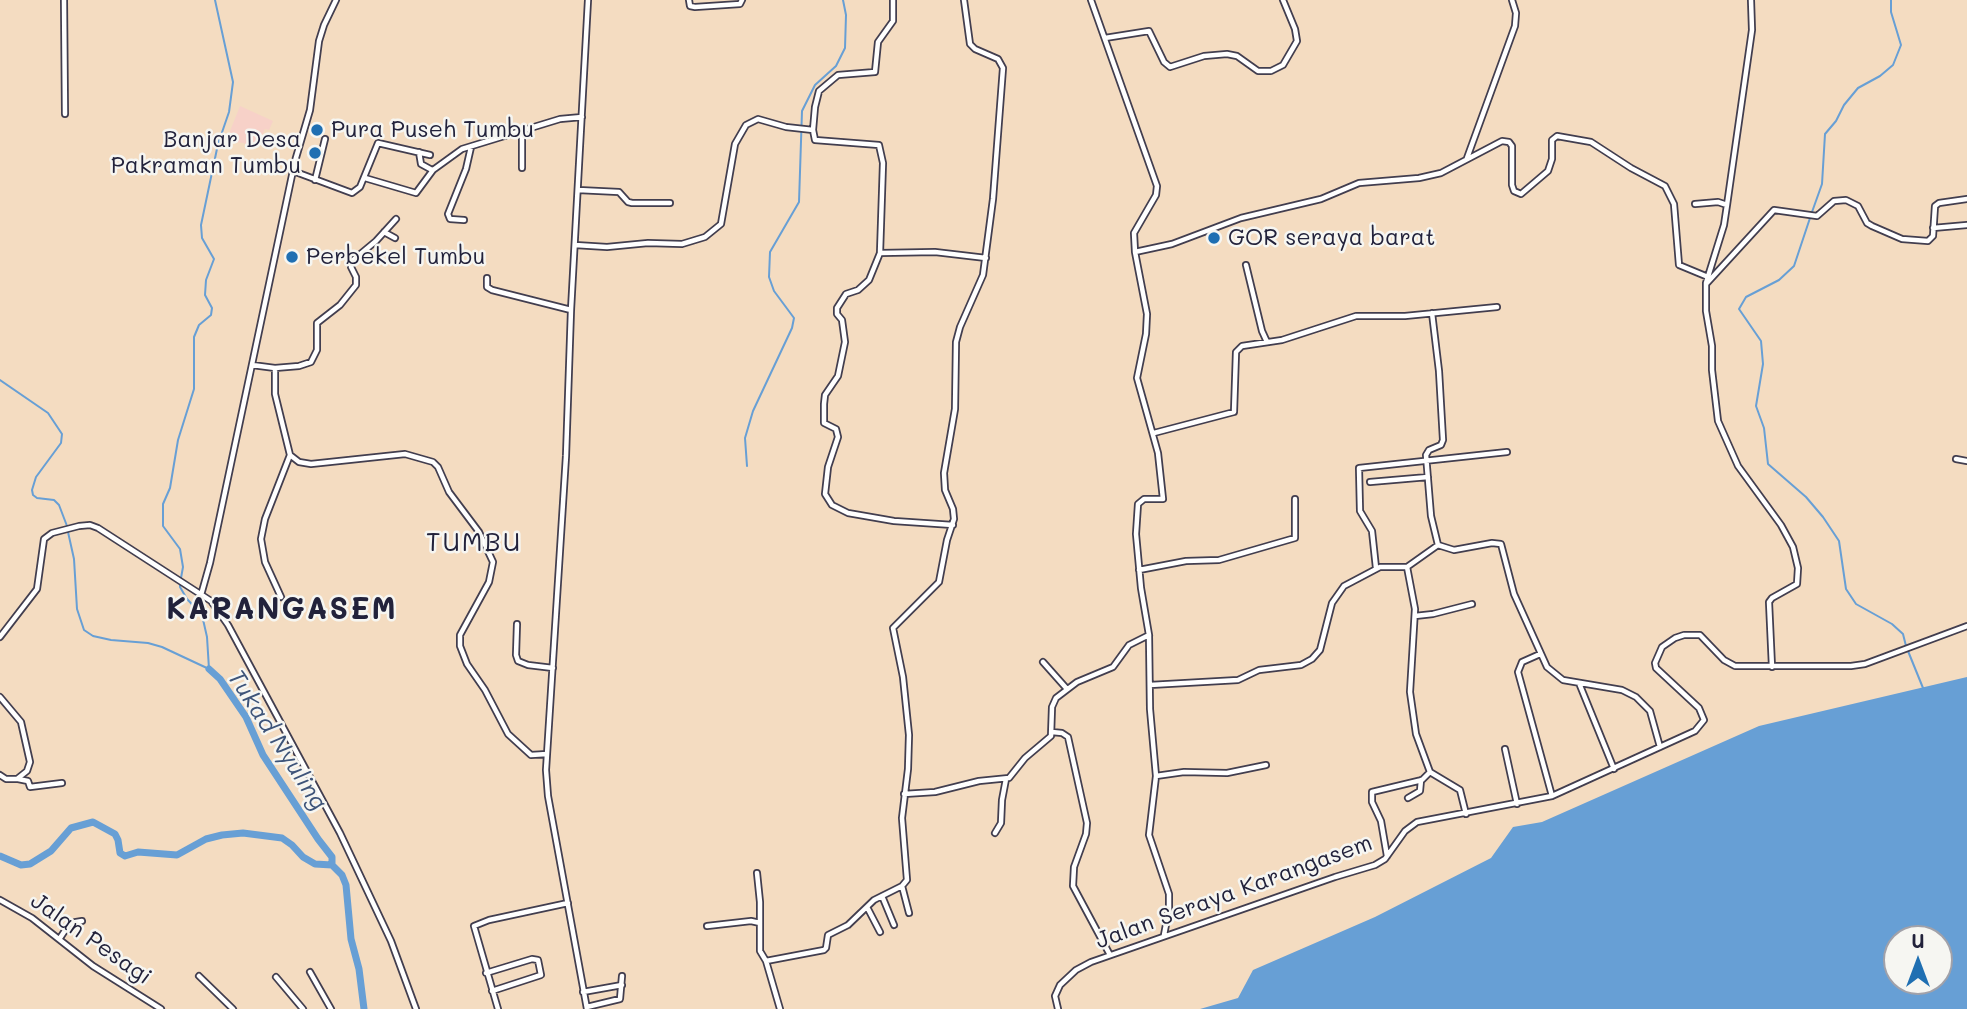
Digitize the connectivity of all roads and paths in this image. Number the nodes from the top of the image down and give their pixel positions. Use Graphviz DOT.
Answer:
graph roads {
  1 [pos="64,0"];
  2 [pos="336,0"];
  3 [pos="588,0"];
  4 [pos="689,0"];
  5 [pos="742,0"];
  6 [pos="893,0"];
  7 [pos="964,0"];
  8 [pos="1091,0"];
  9 [pos="1283,0"];
  10 [pos="1511,0"];
  11 [pos="1751,0"];
  12 [pos="725,2"];
  13 [pos="707,3"];
  14 [pos="1105,38"];
  15 [pos="65,114"];
  16 [pos="582,117"];
  17 [pos="813,130"];
  18 [pos="522,131"];
  19 [pos="324,139"];
  20 [pos="471,147"];
  21 [pos="419,152"];
  22 [pos="430,155"];
  23 [pos="1466,159"];
  24 [pos="522,168"];
  25 [pos="433,170"];
  26 [pos="293,171"];
  27 [pos="365,178"];
  28 [pos="314,180"];
  29 [pos="578,190"];
  30 [pos="1967,199"];
  31 [pos="670,203"];
  32 [pos="1695,204"];
  33 [pos="1727,205"];
  34 [pos="396,219"];
  35 [pos="464,220"];
  36 [pos="1967,225"];
  37 [pos="1933,228"];
  38 [pos="384,233"];
  39 [pos="395,238"];
  40 [pos="575,245"];
  41 [pos="1135,252"];
  42 [pos="880,253"];
  43 [pos="986,258"];
  44 [pos="1245,265"];
  45 [pos="1708,277"];
  46 [pos="487,278"];
  47 [pos="1706,283"];
  48 [pos="1497,307"];
  49 [pos="571,310"];
  50 [pos="1432,313"];
  51 [pos="1267,342"];
  52 [pos="252,365"];
  53 [pos="275,368"];
  54 [pos="1154,433"];
  55 [pos="1507,452"];
  56 [pos="290,455"];
  57 [pos="1956,459"];
  58 [pos="1426,461"];
  59 [pos="1967,461"];
  60 [pos="1428,477"];
  61 [pos="1370,482"];
  62 [pos="1295,499"];
  63 [pos="953,525"];
  64 [pos="1438,545"];
  65 [pos="1407,567"];
  66 [pos="1376,568"];
  67 [pos="1139,570"];
  68 [pos="201,595"];
  69 [pos="281,597"];
  70 [pos="1472,604"];
  71 [pos="1415,616"];
  72 [pos="517,624"];
  73 [pos="1967,625"];
  74 [pos="1149,635"];
  75 [pos="0,638"];
  76 [pos="1540,654"];
  77 [pos="1043,662"];
  78 [pos="1772,667"];
  79 [pos="553,668"];
  80 [pos="1578,683"];
  81 [pos="1150,685"];
  82 [pos="1067,689"];
  83 [pos="0,697"];
  84 [pos="1052,732"];
  85 [pos="1660,747"];
  86 [pos="1505,749"];
  87 [pos="547,754"];
  88 [pos="1265,765"];
  89 [pos="1614,769"];
  90 [pos="1430,772"];
  91 [pos="0,775"];
  92 [pos="1156,776"];
  93 [pos="17,779"];
  94 [pos="1006,779"];
  95 [pos="1421,780"];
  96 [pos="62,783"];
  97 [pos="904,794"];
  98 [pos="1552,796"];
  99 [pos="1408,798"];
  100 [pos="1517,804"];
  101 [pos="1465,814"];
  102 [pos="995,834"];
  103 [pos="1387,856"];
  104 [pos="757,873"];
  105 [pos="902,886"];
  106 [pos="882,896"];
  107 [pos="0,900"];
  108 [pos="568,904"];
  109 [pos="867,906"];
  110 [pos="909,913"];
  111 [pos="82,921"];
  112 [pos="761,923"];
  113 [pos="894,925"];
  114 [pos="707,926"];
  115 [pos="880,932"];
  116 [pos="1164,936"];
  117 [pos="60,938"];
  118 [pos="1110,955"];
  119 [pos="766,961"];
  120 [pos="310,972"];
  121 [pos="486,973"];
  122 [pos="199,976"];
  123 [pos="622,976"];
  124 [pos="276,977"];
  125 [pos="622,985"];
  126 [pos="492,991"];
  127 [pos="583,992"];
  128 [pos="587,1008"];
  129 [pos="160,1009"];
  130 [pos="233,1009"];
  131 [pos="303,1009"];
  132 [pos="331,1009"];
  133 [pos="416,1009"];
  134 [pos="498,1009"];
  135 [pos="780,1009"];
  136 [pos="1058,1009"];
  1 -- 15 [label="street"];
  2 -- 26 [label="street"];
  3 -- 16 [label="street"];
  4 -- 13 [label="street"];
  5 -- 12 [label="street"];
  6 -- 17 [label="street"];
  7 -- 43 [label="street"];
  8 -- 14 [label="street"];
  9 -- 14 [label="street"];
  10 -- 23 [label="street"];
  11 -- 33 [label="street"];
  12 -- 13 [label="street"];
  14 -- 41 [label="street"];
  16 -- 18 [label="street"];
  16 -- 29 [label="street"];
  17 -- 40 [label="street"];
  17 -- 42 [label="street"];
  18 -- 20 [label="street"];
  18 -- 24 [label="street"];
  19 -- 28 [label="street"];
  20 -- 25 [label="street"];
  20 -- 35 [label="street"];
  21 -- 22 [label="street"];
  21 -- 25 [label="street"];
  21 -- 27 [label="street"];
  23 -- 41 [label="street"];
  23 -- 45 [label="street"];
  25 -- 27 [label="street"];
  26 -- 28 [label="street"];
  26 -- 52 [label="street"];
  27 -- 28 [label="street"];
  29 -- 31 [label="street"];
  29 -- 40 [label="street"];
  30 -- 37 [label="street"];
  32 -- 33 [label="street"];
  33 -- 45 [label="street"];
  34 -- 38 [label="street"];
  36 -- 37 [label="street"];
  37 -- 47 [label="street"];
  38 -- 39 [label="street"];
  38 -- 53 [label="street"];
  40 -- 49 [label="street"];
  41 -- 54 [label="street"];
  42 -- 43 [label="street"];
  42 -- 63 [label="street"];
  43 -- 63 [label="street"];
  44 -- 51 [label="street"];
  45 -- 47 [label="street"];
  46 -- 49 [label="street"];
  47 -- 78 [label="street"];
  48 -- 50 [label="street"];
  49 -- 79 [label="street"];
  50 -- 51 [label="street"];
  50 -- 58 [label="street"];
  51 -- 54 [label="street"];
  52 -- 53 [label="street"];
  52 -- 68 [label="street"];
  53 -- 56 [label="street"];
  54 -- 67 [label="street"];
  55 -- 58 [label="street"];
  56 -- 69 [label="street"];
  56 -- 87 [label="street"];
  57 -- 59 [label="street"];
  58 -- 60 [label="street"];
  58 -- 66 [label="street"];
  60 -- 61 [label="street"];
  60 -- 64 [label="street"];
  62 -- 67 [label="street"];
  63 -- 97 [label="street"];
  64 -- 65 [label="street"];
  64 -- 76 [label="street"];
  65 -- 66 [label="street"];
  65 -- 71 [label="street"];
  66 -- 81 [label="street"];
  67 -- 74 [label="street"];
  68 -- 75 [label="street"];
  68 -- 133 [label="street"];
  70 -- 71 [label="street"];
  71 -- 90 [label="street"];
  72 -- 79 [label="street"];
  73 -- 78 [label="street, Jalan Seraya Karangasem"];
  74 -- 81 [label="street"];
  74 -- 82 [label="street"];
  76 -- 80 [label="street"];
  76 -- 98 [label="street"];
  77 -- 82 [label="street"];
  78 -- 85 [label="street, Jalan Seraya Karangasem"];
  79 -- 87 [label="street"];
  80 -- 85 [label="street"];
  80 -- 89 [label="street"];
  81 -- 92 [label="street"];
  82 -- 84 [label="street"];
  83 -- 93 [label="street"];
  84 -- 94 [label="street"];
  84 -- 118 [label="street"];
  85 -- 89 [label="street, Jalan Seraya Karangasem"];
  86 -- 100 [label="street"];
  87 -- 108 [label="street"];
  88 -- 92 [label="street"];
  89 -- 98 [label="street, Jalan Seraya Karangasem"];
  90 -- 95 [label="street"];
  90 -- 101 [label="street"];
  91 -- 93 [label="street"];
  92 -- 116 [label="street"];
  93 -- 96 [label="street"];
  94 -- 97 [label="street"];
  94 -- 102 [label="street"];
  95 -- 99 [label="street"];
  95 -- 103 [label="street"];
  97 -- 105 [label="street"];
  98 -- 100 [label="street, Jalan Seraya Karangasem"];
  100 -- 101 [label="street, Jalan Seraya Karangasem"];
  101 -- 103 [label="street, Jalan Seraya Karangasem"];
  103 -- 116 [label="street, Jalan Seraya Karangasem"];
  104 -- 112 [label="street"];
  105 -- 106 [label="street"];
  105 -- 110 [label="street"];
  106 -- 109 [label="street"];
  106 -- 113 [label="street"];
  107 -- 117 [label="street, Jalan Pesagi"];
  108 -- 121 [label="street"];
  108 -- 127 [label="street"];
  109 -- 115 [label="street"];
  109 -- 119 [label="street"];
  111 -- 117 [label="street"];
  112 -- 114 [label="street"];
  112 -- 119 [label="street"];
  116 -- 118 [label="street, Jalan Seraya Karangasem"];
  117 -- 129 [label="street, Jalan Pesagi"];
  118 -- 136 [label="street, Jalan Seraya Karangasem"];
  119 -- 135 [label="street"];
  120 -- 132 [label="street"];
  121 -- 126 [label="street"];
  121 -- 126 [label="street"];
  122 -- 130 [label="street"];
  123 -- 125 [label="street"];
  124 -- 131 [label="street"];
  125 -- 127 [label="street"];
  125 -- 128 [label="street"];
  126 -- 134 [label="street"];
  127 -- 128 [label="street"];
}
